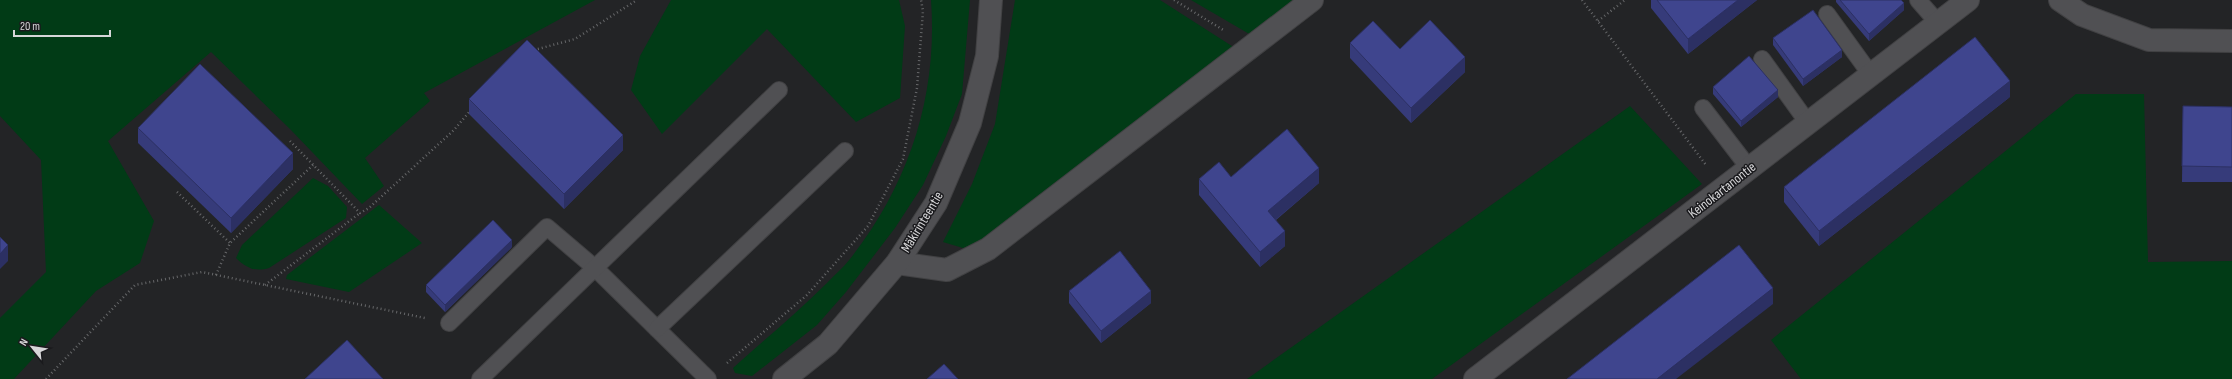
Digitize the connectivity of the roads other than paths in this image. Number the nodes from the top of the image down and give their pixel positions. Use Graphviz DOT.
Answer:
graph roads {
  1 [pos="991,0"];
  2 [pos="1312,0"];
  3 [pos="1918,0"];
  4 [pos="1968,0"];
  5 [pos="2060,0"];
  6 [pos="1827,14"];
  7 [pos="1938,23"];
  8 [pos="2232,41"];
  9 [pos="1762,59"];
  10 [pos="1871,75"];
  11 [pos="779,90"];
  12 [pos="1703,108"];
  13 [pos="1808,123"];
  14 [pos="845,151"];
  15 [pos="1749,168"];
  16 [pos="897,263"];
  17 [pos="595,268"];
  18 [pos="449,323"];
  19 [pos="657,329"];
  20 [pos="480,379"];
  21 [pos="708,379"];
  22 [pos="784,379"];
  23 [pos="1475,379"];
  1 -- 16 [label="street, Mäkirinteentie"];
  2 -- 16 [label="street"];
  3 -- 7 [label="lane"];
  4 -- 7 [label="street, Keinokartanontie"];
  5 -- 8 [label="street"];
  6 -- 10 [label="lane"];
  7 -- 10 [label="street, Keinokartanontie"];
  9 -- 13 [label="lane"];
  10 -- 13 [label="street, Keinokartanontie"];
  11 -- 17 [label="lane"];
  12 -- 15 [label="lane"];
  13 -- 15 [label="street, Keinokartanontie"];
  14 -- 19 [label="lane"];
  15 -- 23 [label="street, Keinokartanontie"];
  16 -- 22 [label="street, Mäkirinteentie"];
  17 -- 18 [label="lane"];
  17 -- 19 [label="lane"];
  17 -- 20 [label="lane"];
  19 -- 21 [label="lane"];
}
